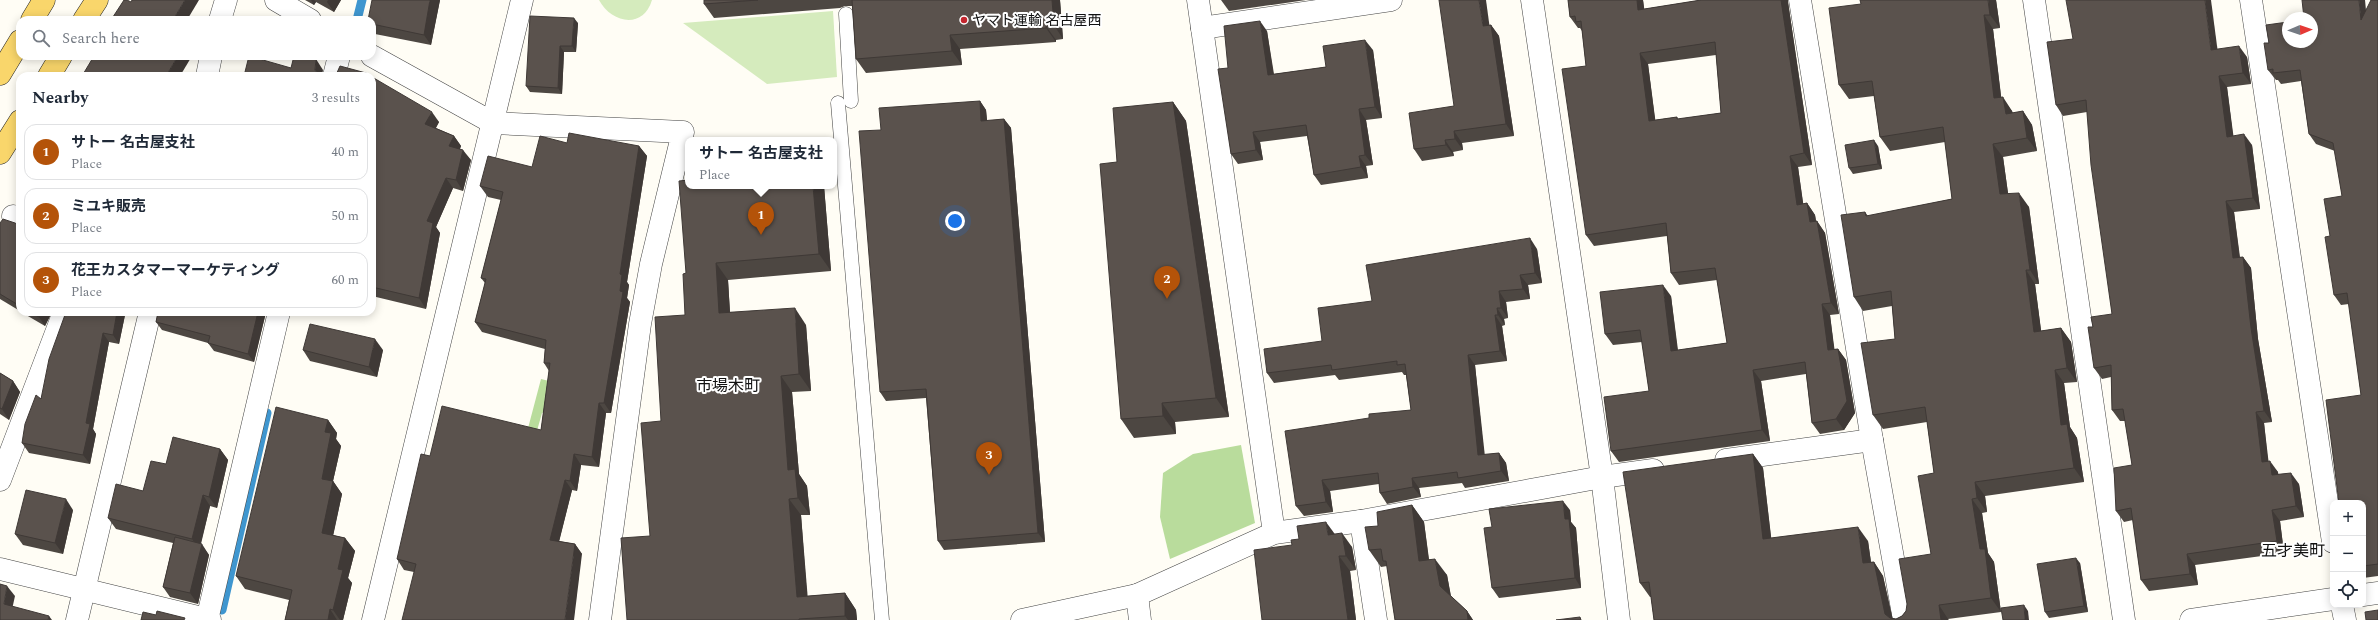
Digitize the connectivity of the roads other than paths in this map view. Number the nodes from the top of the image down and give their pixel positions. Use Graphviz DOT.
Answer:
graph roads {
  1 [pos="44,0"];
  2 [pos="97,0"];
  3 [pos="226,0"];
  4 [pos="276,0"];
  5 [pos="522,0"];
  6 [pos="1198,0"];
  7 [pos="1391,0"];
  8 [pos="1532,0"];
  9 [pos="1800,0"];
  10 [pos="2034,0"];
  11 [pos="2251,0"];
  12 [pos="846,14"];
  13 [pos="34,16"];
  14 [pos="87,16"];
  15 [pos="221,16"];
  16 [pos="303,16"];
  17 [pos="1202,28"];
  18 [pos="16,48"];
  19 [pos="376,58"];
  20 [pos="59,60"];
  21 [pos="210,60"];
  22 [pos="337,60"];
  23 [pos="51,72"];
  24 [pos="207,72"];
  25 [pos="335,72"];
  26 [pos="0,74"];
  27 [pos="493,123"];
  28 [pos="16,127"];
  29 [pos="0,153"];
  30 [pos="62,316"];
  31 [pos="149,316"];
  32 [pos="278,316"];
  33 [pos="1872,440"];
  34 [pos="1702,463"];
  35 [pos="1672,468"];
  36 [pos="1602,477"];
  37 [pos="0,480"];
  38 [pos="1361,521"];
  39 [pos="1274,533"];
  40 [pos="2332,536"];
  41 [pos="0,569"];
  42 [pos="84,590"];
  43 [pos="2378,593"];
  44 [pos="1137,595"];
  45 [pos="2366,595"];
  46 [pos="2330,599"];
  47 [pos="2343,608"];
  48 [pos="77,620"];
  49 [pos="208,620"];
  50 [pos="373,620"];
  51 [pos="600,620"];
  52 [pos="882,620"];
  53 [pos="1022,620"];
  54 [pos="1140,620"];
  55 [pos="1376,620"];
  56 [pos="1619,620"];
  57 [pos="1904,620"];
  58 [pos="2124,620"];
  59 [pos="2191,620"];
  60 [pos="2345,620"];
  1 -- 13 [label="main road"];
  2 -- 14 [label="main road"];
  3 -- 15 [label="street"];
  4 -- 16 [label="street"];
  5 -- 27 [label="street"];
  6 -- 17 [label="street"];
  7 -- 17 [label="street"];
  8 -- 36 [label="street"];
  9 -- 33 [label="street"];
  10 -- 58 [label="street"];
  11 -- 40 [label="street"];
  12 -- 52 [label="lane"];
  17 -- 39 [label="street"];
  18 -- 26 [label="main road"];
  19 -- 27 [label="street"];
  20 -- 23 [label="main road"];
  21 -- 24 [label="street"];
  22 -- 25 [label="street"];
  27 -- 50 [label="street"];
  27 -- 51 [label="street"];
  28 -- 29 [label="main road"];
  30 -- 37 [label="street"];
  31 -- 42 [label="street"];
  32 -- 49 [label="street"];
  33 -- 34 [label="street"];
  33 -- 57 [label="street"];
  35 -- 36 [label="street"];
  36 -- 38 [label="street"];
  36 -- 56 [label="street"];
  38 -- 39 [label="street"];
  38 -- 55 [label="street"];
  39 -- 44 [label="street"];
  41 -- 42 [label="street"];
  42 -- 48 [label="street"];
  42 -- 49 [label="street"];
  43 -- 45 [label="street"];
  44 -- 53 [label="street"];
  44 -- 54 [label="street"];
  46 -- 59 [label="street"];
  47 -- 60 [label="street"];
}
